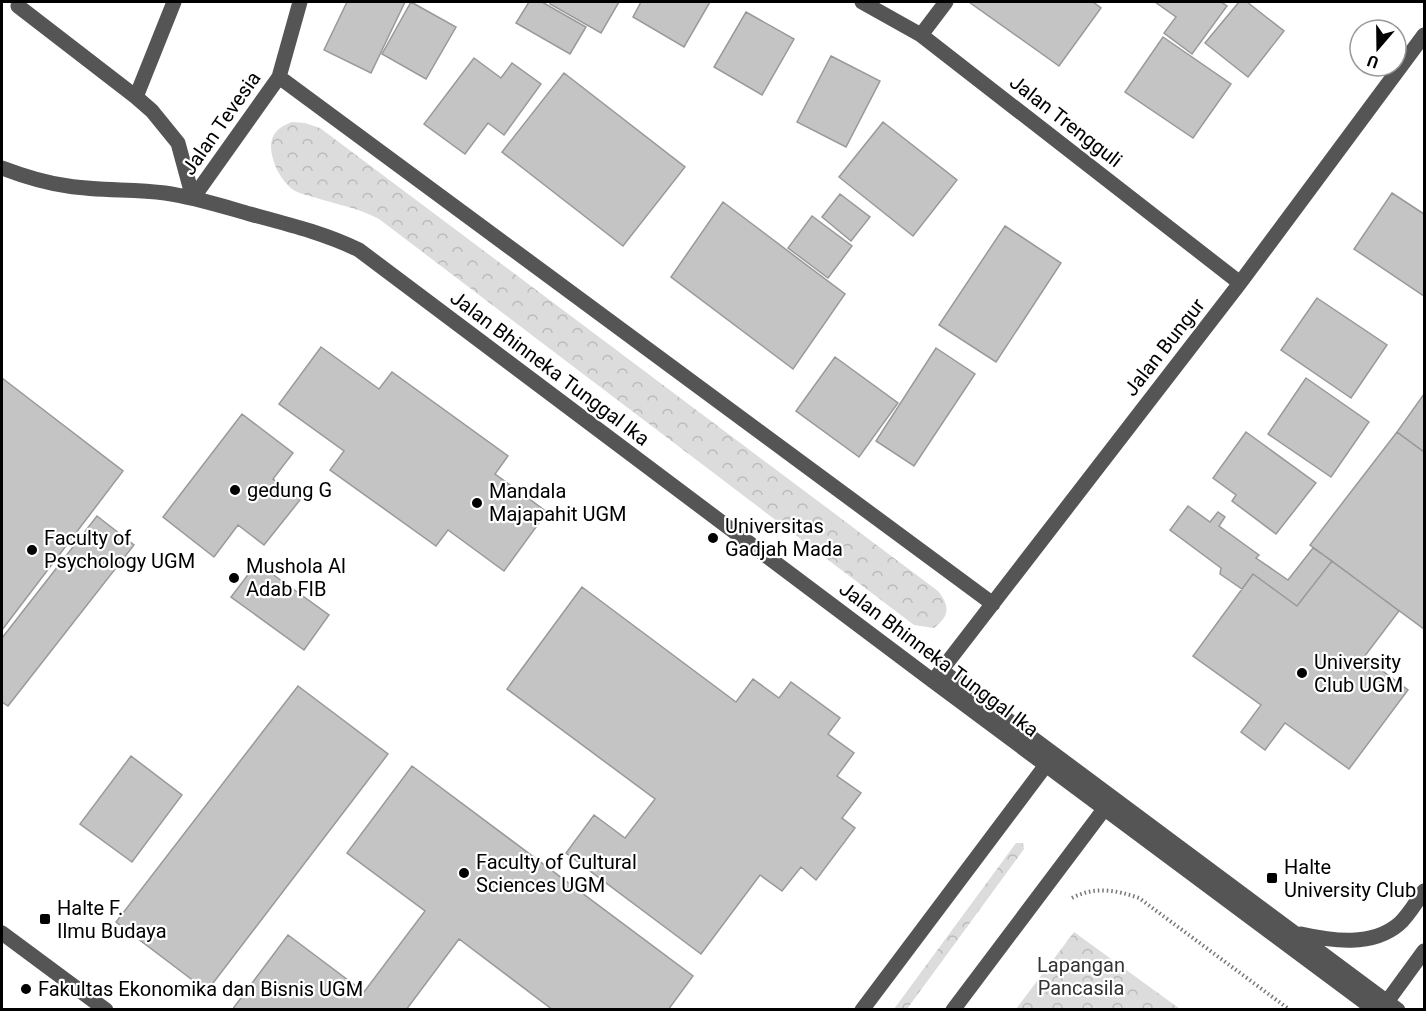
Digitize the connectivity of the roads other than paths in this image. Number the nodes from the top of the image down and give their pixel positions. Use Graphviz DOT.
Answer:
graph roads {
  1 [pos="174,2"];
  2 [pos="300,2"];
  3 [pos="862,2"];
  4 [pos="946,2"];
  5 [pos="18,6"];
  6 [pos="921,35"];
  7 [pos="1425,35"];
  8 [pos="279,77"];
  9 [pos="136,97"];
  10 [pos="2,168"];
  11 [pos="193,198"];
  12 [pos="1240,283"];
  13 [pos="993,604"];
  14 [pos="937,676"];
  15 [pos="1050,760"];
  16 [pos="1109,803"];
  17 [pos="1425,891"];
  18 [pos="2,933"];
  19 [pos="1295,933"];
  20 [pos="1425,951"];
  21 [pos="1385,1007"];
  22 [pos="106,1010"];
  23 [pos="862,1010"];
  24 [pos="953,1010"];
  1 -- 9 [label="street"];
  2 -- 8 [label="street, Jalan Tevesia"];
  3 -- 6 [label="street, Jalan Trengguli"];
  4 -- 6 [label="street"];
  5 -- 9 [label="street"];
  6 -- 12 [label="street, Jalan Trengguli"];
  7 -- 12 [label="street, Jalan Bungur"];
  8 -- 11 [label="street, Jalan Tevesia"];
  8 -- 13 [label="street"];
  9 -- 11 [label="street"];
  10 -- 11 [label="street, Jalan Bhinneka Tunggal Ika"];
  11 -- 14 [label="street, Jalan Bhinneka Tunggal Ika"];
  12 -- 13 [label="street, Jalan Bungur"];
  13 -- 14 [label="street, Jalan Bungur"];
  14 -- 15 [label="street, Jalan Bhinneka Tunggal Ika"];
  15 -- 16 [label="street, Jalan Bhinneka Tunggal Ika"];
  15 -- 23 [label="street"];
  16 -- 19 [label="street, Jalan Bhinneka Tunggal Ika"];
  16 -- 21 [label="street, Jalan Bhinneka Tunggal Ika"];
  16 -- 24 [label="street"];
  17 -- 19 [label="street"];
  18 -- 22 [label="street"];
  19 -- 21 [label="street, Jalan Bhinneka Tunggal Ika"];
  20 -- 21 [label="street"];
}
